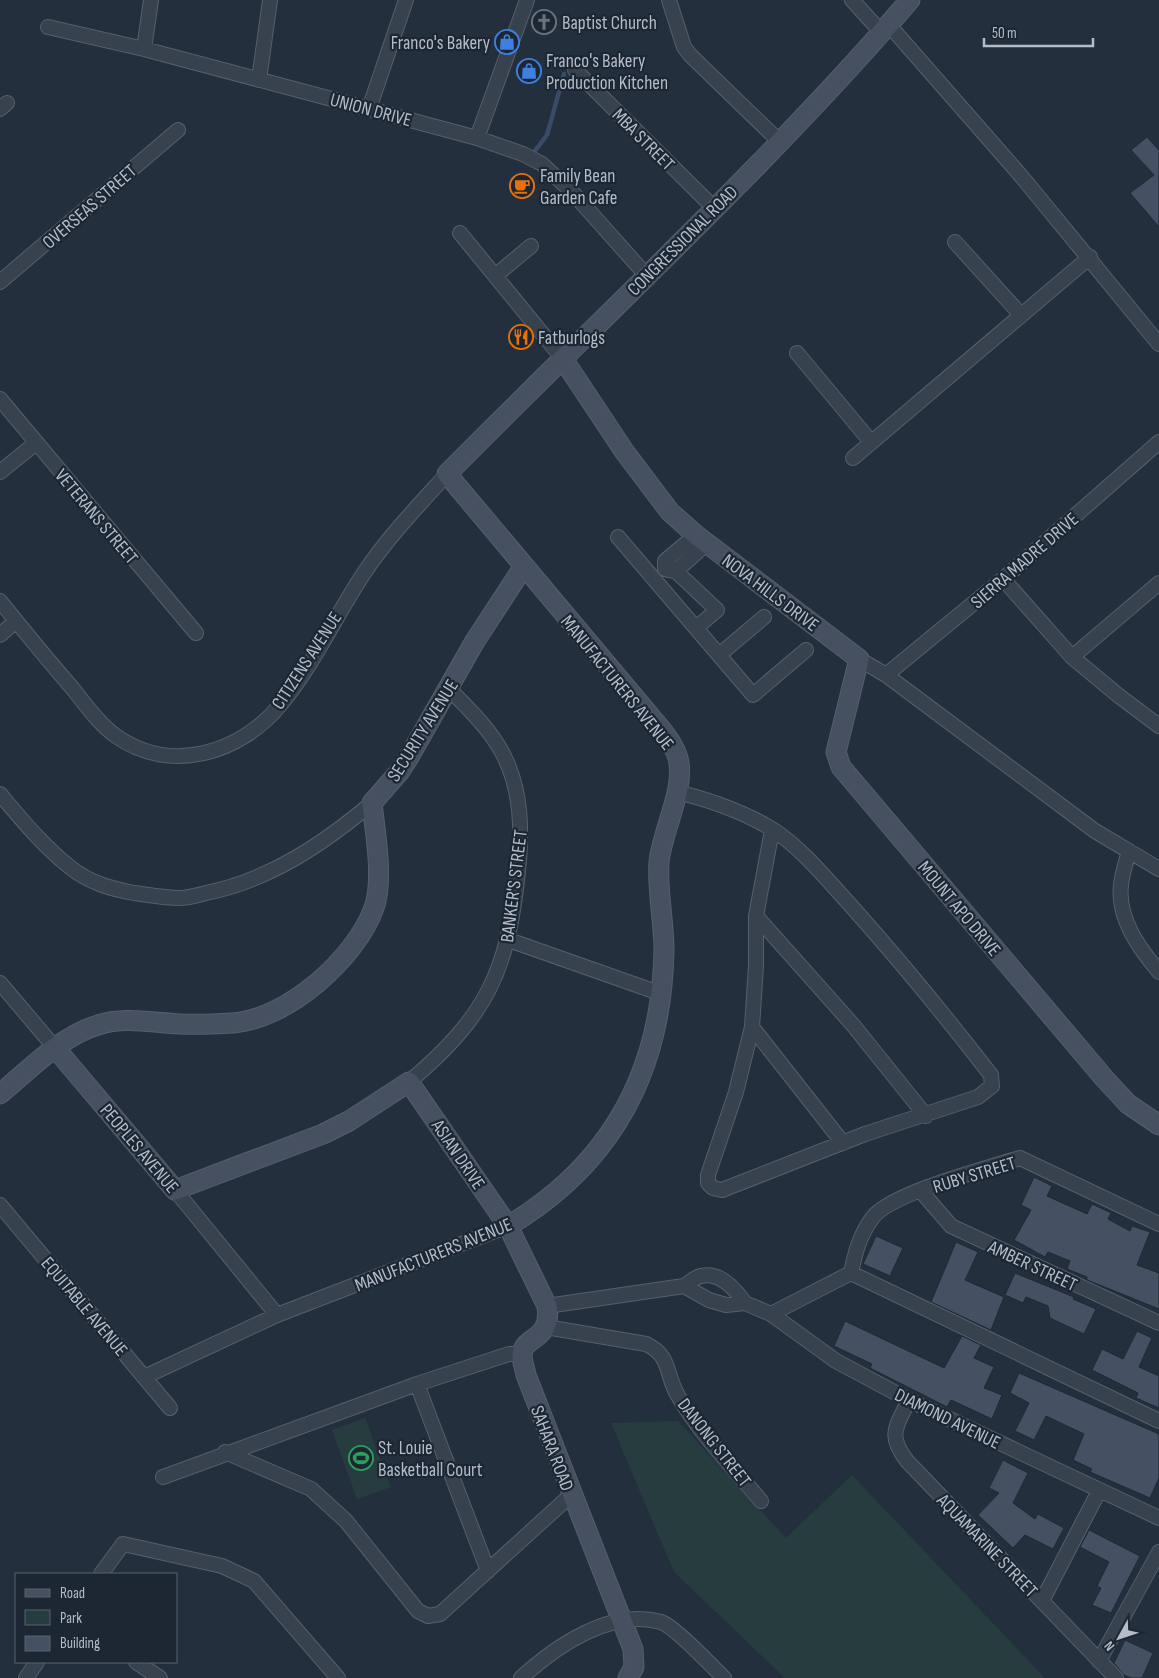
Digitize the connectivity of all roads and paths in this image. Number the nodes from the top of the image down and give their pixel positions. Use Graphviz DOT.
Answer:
graph roads {
  1 [pos="151,0"];
  2 [pos="270,0"];
  3 [pos="406,0"];
  4 [pos="527,0"];
  5 [pos="669,0"];
  6 [pos="852,0"];
  7 [pos="910,0"];
  8 [pos="48,27"];
  9 [pos="885,29"];
  10 [pos="144,49"];
  11 [pos="575,70"];
  12 [pos="259,80"];
  13 [pos="369,109"];
  14 [pos="178,130"];
  15 [pos="477,138"];
  16 [pos="779,141"];
  17 [pos="714,208"];
  18 [pos="460,234"];
  19 [pos="955,242"];
  20 [pos="531,246"];
  21 [pos="1090,256"];
  22 [pos="646,275"];
  23 [pos="496,276"];
  24 [pos="0,282"];
  25 [pos="1021,316"];
  26 [pos="1159,344"];
  27 [pos="797,353"];
  28 [pos="563,359"];
  29 [pos="0,399"];
  30 [pos="871,442"];
  31 [pos="1159,442"];
  32 [pos="36,443"];
  33 [pos="853,458"];
  34 [pos="0,472"];
  35 [pos="447,474"];
  36 [pos="618,537"];
  37 [pos="702,539"];
  38 [pos="524,566"];
  39 [pos="669,567"];
  40 [pos="1003,579"];
  41 [pos="655,580"];
  42 [pos="1159,583"];
  43 [pos="0,602"];
  44 [pos="764,617"];
  45 [pos="16,621"];
  46 [pos="696,628"];
  47 [pos="196,633"];
  48 [pos="0,635"];
  49 [pos="806,650"];
  50 [pos="719,655"];
  51 [pos="1072,657"];
  52 [pos="859,659"];
  53 [pos="886,675"];
  54 [pos="449,689"];
  55 [pos="1159,726"];
  56 [pos="677,792"];
  57 [pos="0,794"];
  58 [pos="372,803"];
  59 [pos="772,830"];
  60 [pos="1129,851"];
  61 [pos="1159,869"];
  62 [pos="756,916"];
  63 [pos="509,940"];
  64 [pos="1159,972"];
  65 [pos="0,983"];
  66 [pos="662,994"];
  67 [pos="752,1027"];
  68 [pos="56,1049"];
  69 [pos="410,1082"];
  70 [pos="0,1094"];
  71 [pos="926,1116"];
  72 [pos="1159,1125"];
  73 [pos="843,1143"];
  74 [pos="175,1190"];
  75 [pos="920,1190"];
  76 [pos="0,1205"];
  77 [pos="1159,1224"];
  78 [pos="508,1226"];
  79 [pos="851,1274"];
  80 [pos="684,1286"];
  81 [pos="745,1303"];
  82 [pos="546,1306"];
  83 [pos="771,1314"];
  84 [pos="277,1315"];
  85 [pos="1159,1323"];
  86 [pos="546,1328"];
  87 [pos="522,1354"];
  88 [pos="144,1377"];
  89 [pos="417,1384"];
  90 [pos="909,1400"];
  91 [pos="170,1408"];
  92 [pos="1159,1421"];
  93 [pos="225,1452"];
  94 [pos="163,1477"];
  95 [pos="1099,1491"];
  96 [pos="571,1495"];
  97 [pos="761,1501"];
  98 [pos="1159,1518"];
  99 [pos="1159,1552"];
  100 [pos="488,1572"];
  101 [pos="102,1573"];
  102 [pos="1042,1601"];
  103 [pos="621,1620"];
  104 [pos="1099,1661"];
  105 [pos="37,1663"];
  106 [pos="138,1663"];
  107 [pos="26,1678"];
  108 [pos="160,1678"];
  109 [pos="338,1678"];
  110 [pos="521,1678"];
  111 [pos="628,1678"];
  112 [pos="724,1678"];
  113 [pos="1116,1678"];
  1 -- 10 [label="street"];
  2 -- 12 [label="street"];
  3 -- 13 [label="street"];
  4 -- 15 [label="street"];
  5 -- 16 [label="street"];
  6 -- 9 [label="street"];
  7 -- 9 [label="street, CONGRESSIONAL ROAD"];
  8 -- 10 [label="street, UNION DRIVE"];
  9 -- 16 [label="street, CONGRESSIONAL ROAD"];
  9 -- 21 [label="street"];
  10 -- 12 [label="street, UNION DRIVE"];
  11 -- 17 [label="street, MBA STREET"];
  12 -- 13 [label="street, UNION DRIVE"];
  13 -- 15 [label="street, UNION DRIVE"];
  14 -- 24 [label="street, OVERSEAS STREET"];
  15 -- 22 [label="street, UNION DRIVE"];
  16 -- 17 [label="street, CONGRESSIONAL ROAD"];
  17 -- 22 [label="street, CONGRESSIONAL ROAD"];
  18 -- 23 [label="street, NOVA HILLS DRIVE"];
  19 -- 25 [label="street"];
  20 -- 23 [label="street"];
  21 -- 25 [label="street"];
  21 -- 26 [label="street"];
  22 -- 28 [label="street, CONGRESSIONAL ROAD"];
  23 -- 28 [label="street, NOVA HILLS DRIVE"];
  25 -- 30 [label="street"];
  27 -- 30 [label="street"];
  28 -- 35 [label="street, CONGRESSIONAL ROAD"];
  28 -- 37 [label="street, NOVA HILLS DRIVE"];
  29 -- 32 [label="street, VETERANS STREET"];
  30 -- 33 [label="street"];
  31 -- 40 [label="street, SIERRA MADRE DRIVE"];
  32 -- 34 [label="street"];
  32 -- 47 [label="street, VETERANS STREET"];
  35 -- 38 [label="street, MANUFACTURERS AVENUE"];
  35 -- 45 [label="street, CITIZENS AVENUE"];
  36 -- 41 [label="street"];
  37 -- 39 [label="street"];
  37 -- 52 [label="street, NOVA HILLS DRIVE"];
  38 -- 54 [label="street, SECURITY AVENUE"];
  38 -- 56 [label="street, MANUFACTURERS AVENUE"];
  39 -- 41 [label="street"];
  39 -- 46 [label="street"];
  40 -- 51 [label="street"];
  40 -- 53 [label="street, SIERRA MADRE DRIVE"];
  41 -- 46 [label="street"];
  42 -- 51 [label="street"];
  43 -- 45 [label="street, CITIZENS AVENUE"];
  44 -- 50 [label="street"];
  45 -- 48 [label="street"];
  46 -- 50 [label="street"];
  49 -- 50 [label="street"];
  51 -- 55 [label="street"];
  52 -- 53 [label="street, NOVA HILLS DRIVE"];
  52 -- 72 [label="street, MOUNT APO DRIVE"];
  53 -- 60 [label="street, NOVA HILLS DRIVE"];
  54 -- 58 [label="street, SECURITY AVENUE"];
  54 -- 63 [label="street, BANKER'S STREET"];
  56 -- 59 [label="street"];
  56 -- 66 [label="street, MANUFACTURERS AVENUE"];
  57 -- 58 [label="street, SECURITY AVENUE"];
  58 -- 68 [label="street"];
  59 -- 62 [label="street"];
  59 -- 71 [label="street"];
  60 -- 61 [label="street, NOVA HILLS DRIVE"];
  60 -- 64 [label="street"];
  62 -- 67 [label="street"];
  62 -- 71 [label="street"];
  63 -- 66 [label="street"];
  63 -- 69 [label="street, BANKER'S STREET"];
  65 -- 68 [label="street, PEOPLES AVENUE"];
  66 -- 78 [label="street, MANUFACTURERS AVENUE"];
  67 -- 73 [label="street"];
  67 -- 73 [label="street"];
  68 -- 70 [label="street"];
  68 -- 74 [label="street, PEOPLES AVENUE"];
  69 -- 74 [label="street, BANKER'S STREET"];
  69 -- 78 [label="street, ASIAN DRIVE"];
  71 -- 73 [label="street"];
  74 -- 84 [label="street, PEOPLES AVENUE"];
  75 -- 77 [label="street, RUBY STREET"];
  75 -- 79 [label="street, RUBY STREET"];
  75 -- 85 [label="street, AMBER STREET"];
  76 -- 88 [label="street, EQUITABLE AVENUE"];
  78 -- 82 [label="street"];
  78 -- 84 [label="street, MANUFACTURERS AVENUE"];
  79 -- 83 [label="street"];
  79 -- 92 [label="street"];
  80 -- 81 [label="street, DIAMOND AVENUE"];
  80 -- 81 [label="street, DIAMOND AVENUE"];
  80 -- 82 [label="street, DIAMOND AVENUE"];
  81 -- 83 [label="street, DIAMOND AVENUE"];
  82 -- 86 [label="street"];
  83 -- 90 [label="street, DIAMOND AVENUE"];
  84 -- 88 [label="street, MANUFACTURERS AVENUE"];
  86 -- 87 [label="street"];
  86 -- 97 [label="street, DANONG STREET"];
  87 -- 89 [label="street"];
  87 -- 96 [label="street, SAHARA ROAD"];
  88 -- 91 [label="street, EQUITABLE AVENUE"];
  89 -- 93 [label="street"];
  89 -- 100 [label="street"];
  90 -- 95 [label="street, DIAMOND AVENUE"];
  90 -- 102 [label="street, AQUAMARINE STREET"];
  93 -- 94 [label="street"];
  93 -- 100 [label="street"];
  95 -- 98 [label="street, DIAMOND AVENUE"];
  95 -- 102 [label="street"];
  96 -- 100 [label="street"];
  96 -- 103 [label="street, SAHARA ROAD"];
  99 -- 104 [label="street"];
  101 -- 109 [label="street"];
  102 -- 104 [label="street, AQUAMARINE STREET"];
  103 -- 110 [label="street"];
  103 -- 111 [label="street, SAHARA ROAD"];
  103 -- 112 [label="street"];
  104 -- 113 [label="street, AQUAMARINE STREET"];
  105 -- 107 [label="street"];
  106 -- 108 [label="street"];
}
